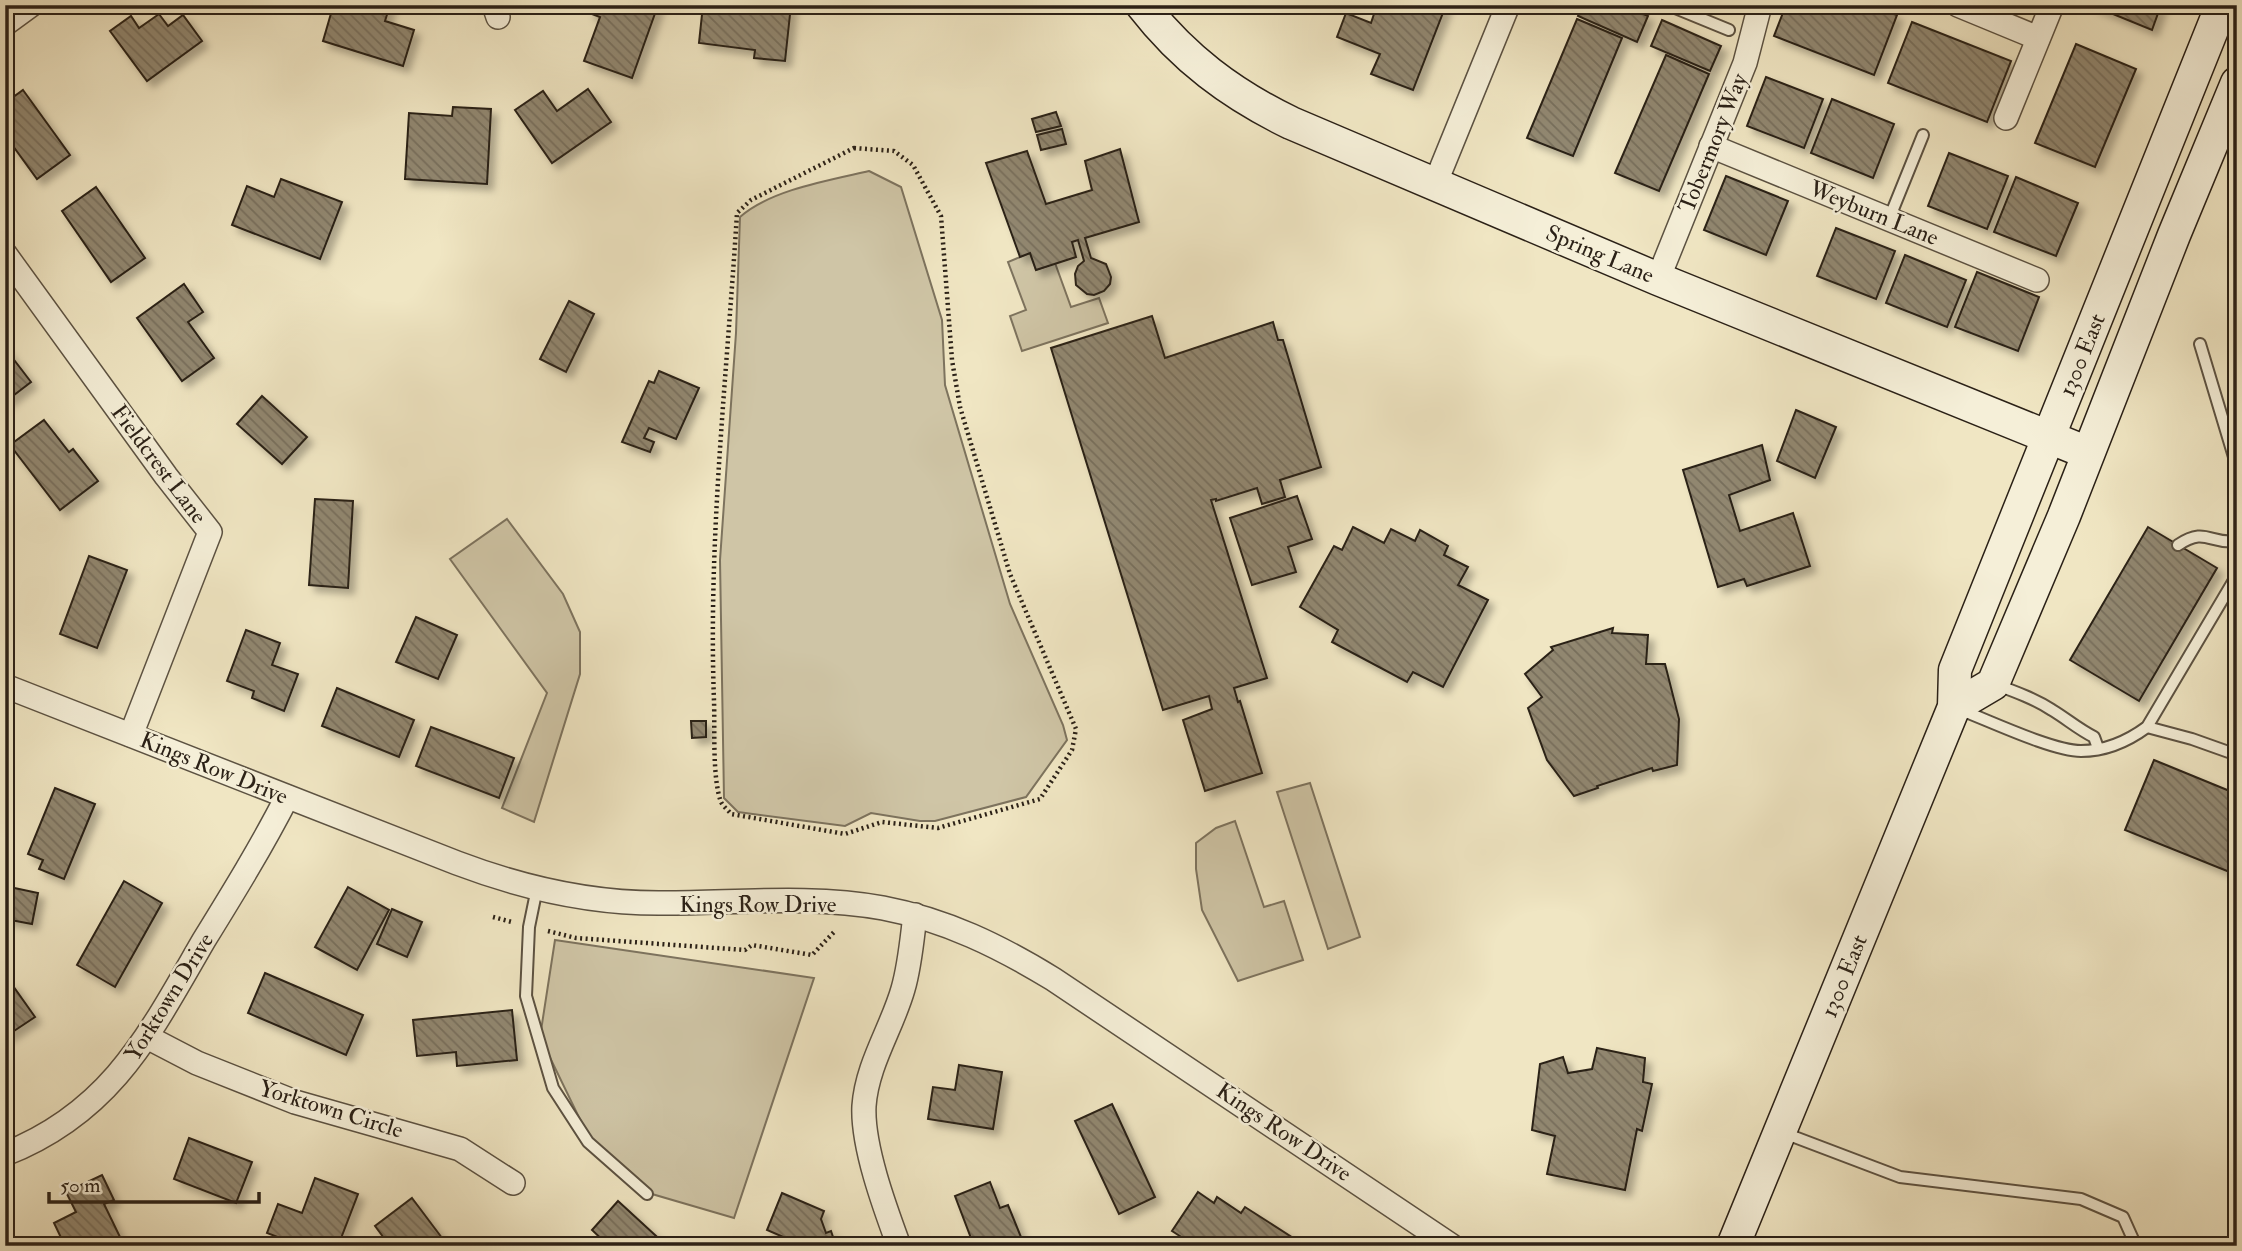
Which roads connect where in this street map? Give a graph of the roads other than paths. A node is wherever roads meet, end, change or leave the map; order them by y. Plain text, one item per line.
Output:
1 (31, 5) edge
2 (1142, 5) edge
3 (1508, 5) edge
4 (1668, 5) edge
5 (1760, 5) edge
6 (1958, 5) edge
7 (2052, 5) edge
8 (2222, 5) edge
9 (5, 24) edge
10 (1729, 30) dead end
11 (2038, 38) junction
12 (2237, 83) edge
13 (2006, 118) dead end
14 (2227, 122) edge
15 (1923, 135) dead end
16 (1712, 146) junction
17 (1435, 184) junction
18 (1889, 219) junction
19 (5, 254) edge
20 (1658, 279) junction
21 (2037, 280) dead end
22 (2200, 344) dead end
23 (2050, 438) junction
24 (2088, 453) junction
25 (2237, 467) edge
26 (2237, 541) edge
27 (2178, 545) dead end
28 (2237, 575) edge
29 (1993, 684) junction
30 (5, 685) edge
31 (1954, 707) junction
32 (2147, 727) junction
33 (131, 735) junction
34 (2098, 748) junction
35 (2237, 755) edge
36 (287, 797) junction
37 (537, 888) junction
38 (915, 915) junction
39 (147, 1037) junction
40 (1781, 1132) junction
41 (5, 1154) edge
42 (513, 1183) dead end
43 (646, 1194) dead end
44 (899, 1246) edge
45 (1452, 1246) edge
46 (1733, 1246) edge
47 (2136, 1246) edge

1 - 9 street
2 - 17 main road, Spring Lane
3 - 17 street
4 - 10 lane
5 - 16 street, Tobermory Way
6 - 11 street
7 - 11 street
8 - 23 main road, 1300 East
11 - 13 street
12 - 14 main road, 1300 East
14 - 24 main road, 1300 East
15 - 18 lane
16 - 18 street, Weyburn Lane
16 - 20 street, Tobermory Way
17 - 20 main road, Spring Lane
18 - 21 street, Weyburn Lane
19 - 33 street, Fieldcrest Lane
20 - 23 main road, Spring Lane
22 - 25 lane
23 - 24 main road, Spring Lane
23 - 31 main road, 1300 East
24 - 29 main road, 1300 East
26 - 27 lane
28 - 32 lane
29 - 31 main road
29 - 34 lane
30 - 33 street, Kings Row Drive
31 - 34 lane
31 - 40 main road, 1300 East
32 - 34 lane
32 - 35 lane
33 - 36 street, Kings Row Drive
36 - 37 street, Kings Row Drive
36 - 39 street, Yorktown Drive
37 - 38 street, Kings Row Drive
37 - 43 lane
38 - 44 street
38 - 45 street, Kings Row Drive
39 - 41 street, Yorktown Drive
39 - 42 street, Yorktown Circle
40 - 46 main road, 1300 East
40 - 47 lane

